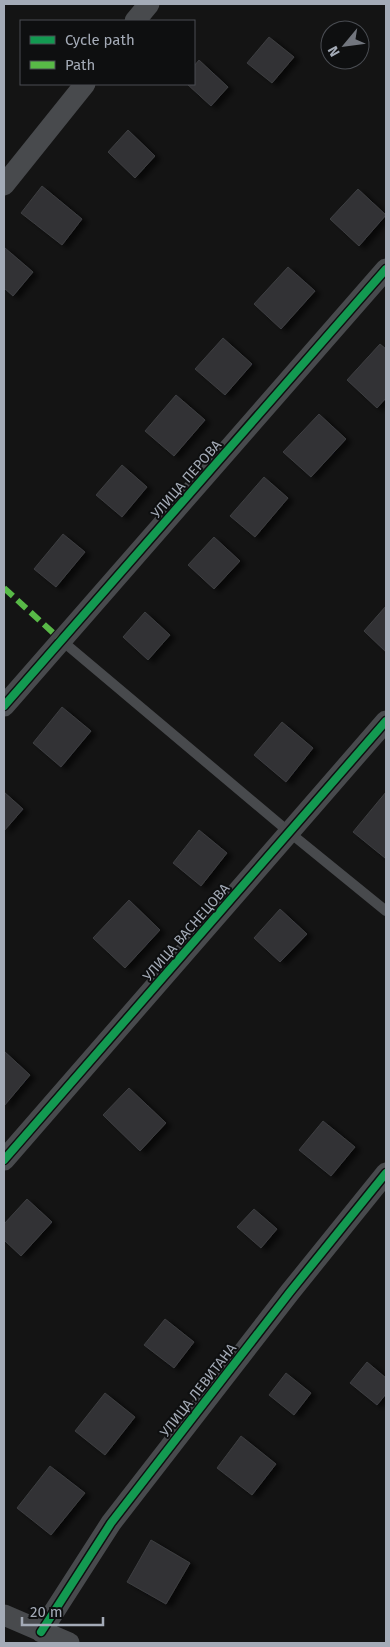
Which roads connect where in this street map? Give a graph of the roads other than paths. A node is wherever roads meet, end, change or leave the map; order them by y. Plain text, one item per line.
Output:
1 (149, 4) edge
2 (136, 20) edge
3 (84, 85) edge
4 (4, 185) edge
5 (386, 269) edge
6 (61, 640) junction
7 (4, 706) edge
8 (386, 721) edge
9 (289, 832) junction
10 (386, 911) edge
11 (4, 1160) edge
12 (386, 1173) edge
13 (4, 1615) edge
14 (41, 1632) junction
15 (69, 1643) edge

1 - 2 street
3 - 4 street
5 - 6 street, УЛИЦА ПЕРОВА
6 - 7 street, УЛИЦА ПЕРОВА
6 - 9 lane
8 - 9 street, УЛИЦА ВАСНЕЦОВА
9 - 10 lane
9 - 11 street, УЛИЦА ВАСНЕЦОВА
12 - 14 street, УЛИЦА ЛЕВИТАНА
13 - 14 street
14 - 15 street

